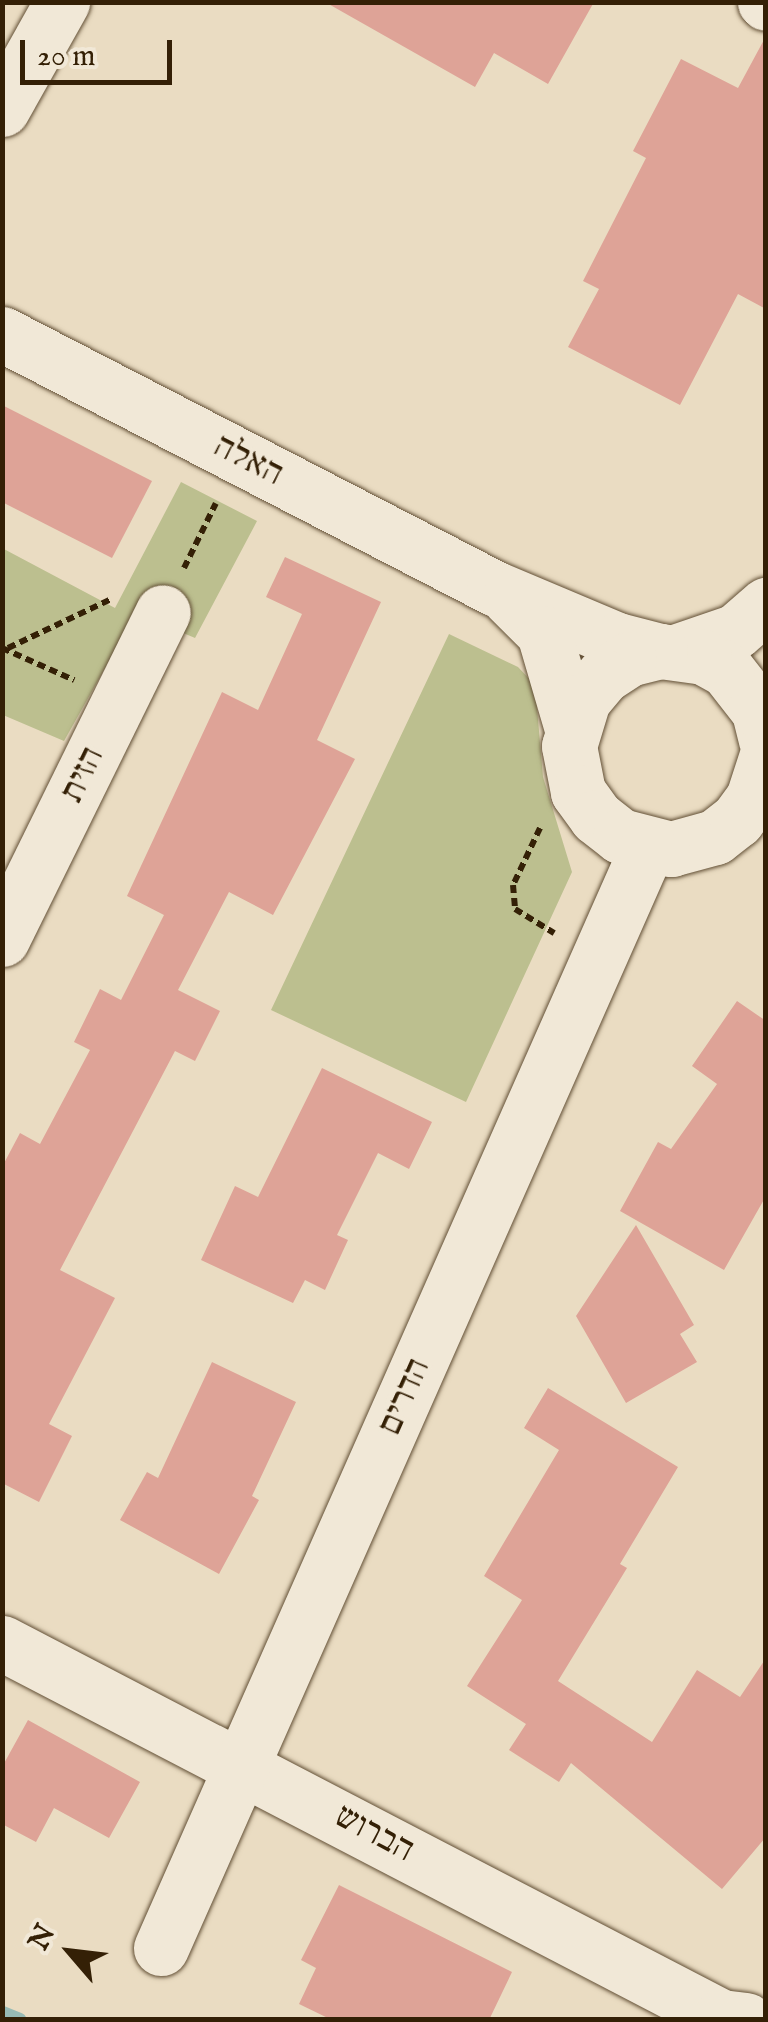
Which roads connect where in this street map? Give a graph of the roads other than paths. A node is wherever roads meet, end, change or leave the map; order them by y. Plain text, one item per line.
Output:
1 (62, 2) edge
2 (2, 109) edge
3 (2, 334) edge
4 (494, 588) junction
5 (766, 605) edge
6 (162, 612) dead end
7 (766, 644) edge
8 (669, 651) junction
9 (763, 736) edge
10 (571, 746) junction
11 (740, 838) edge
12 (648, 846) junction
13 (2, 939) edge
14 (2, 1643) edge
15 (242, 1765) junction
16 (161, 1948) dead end
17 (766, 2017) edge
18 (746, 2020) edge
19 (755, 2020) edge

1 - 2 street
3 - 4 street, האלה
4 - 8 street, האלה
4 - 10 street, האלה
5 - 8 street
6 - 13 street, הזית
7 - 9 street
8 - 9 street
8 - 10 street
9 - 11 street
10 - 12 street
11 - 12 street
12 - 15 street, הדרים
14 - 15 street, הברוש
15 - 16 street, הדרים
15 - 18 street, הברוש
17 - 19 street

